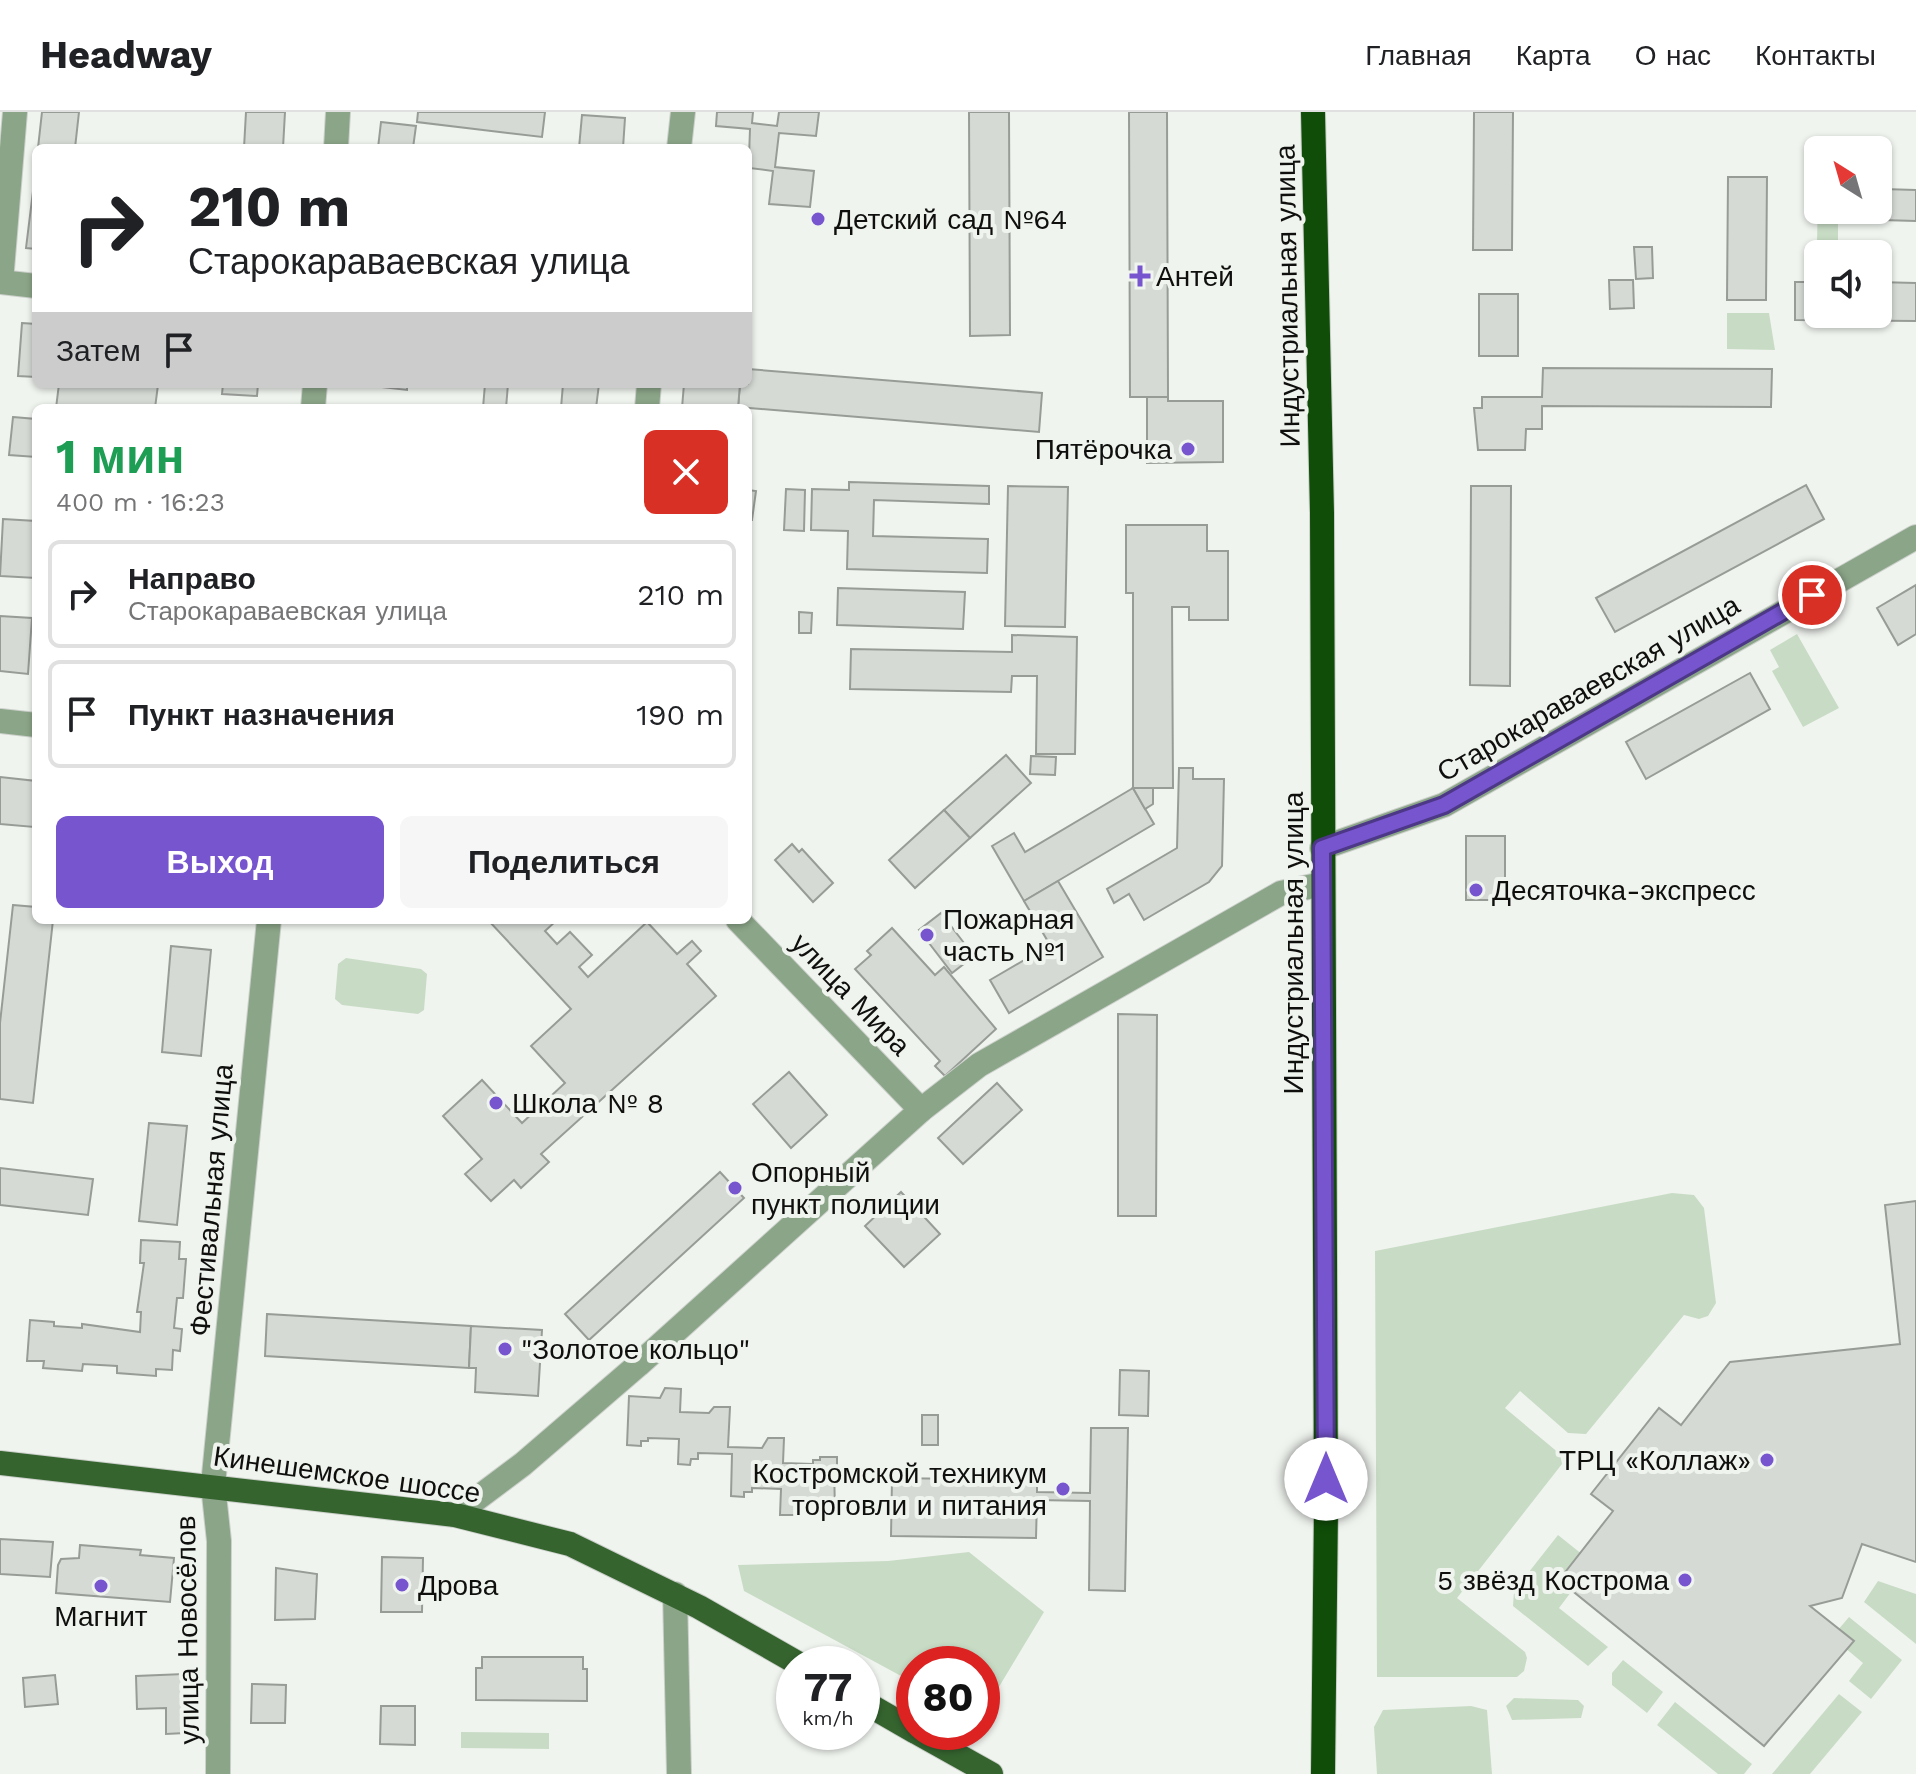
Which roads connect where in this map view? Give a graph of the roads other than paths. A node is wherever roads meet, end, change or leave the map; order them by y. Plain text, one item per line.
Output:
1 (15, 112) edge
2 (338, 112) edge
3 (683, 112) edge
4 (1313, 112) edge
5 (336, 144) edge
6 (679, 144) edge
7 (1, 282) edge
8 (32, 286) edge
9 (1916, 537) edge
10 (0, 721) edge
11 (32, 725) edge
12 (1322, 848) junction
13 (1322, 884) junction
14 (269, 924) edge
15 (742, 924) edge
16 (921, 1110) junction
17 (0, 1463) edge
18 (213, 1485) junction
19 (455, 1515) junction
20 (675, 1594) junction
21 (776, 1651) edge
22 (949, 1750) edge
23 (218, 1774) edge
24 (679, 1774) edge
25 (991, 1774) edge
26 (1323, 1774) edge

1 - 7 street
2 - 5 street
3 - 6 street
4 - 12 highway, Индустриальная улица
7 - 8 street
9 - 12 street, Старокараваевская улица
10 - 11 street
12 - 13 highway, Индустриальная улица
13 - 16 street
13 - 26 highway, Индустриальная улица
14 - 18 street, Фестивальная улица
15 - 16 street, улица Мира
16 - 19 street
17 - 18 main road, Кинешемское шоссе
18 - 19 main road, Кинешемское шоссе
18 - 23 street, улица Новосёлов
19 - 20 main road, Кинешемское шоссе
20 - 21 main road, Кинешемское шоссе
20 - 24 street
22 - 25 main road

